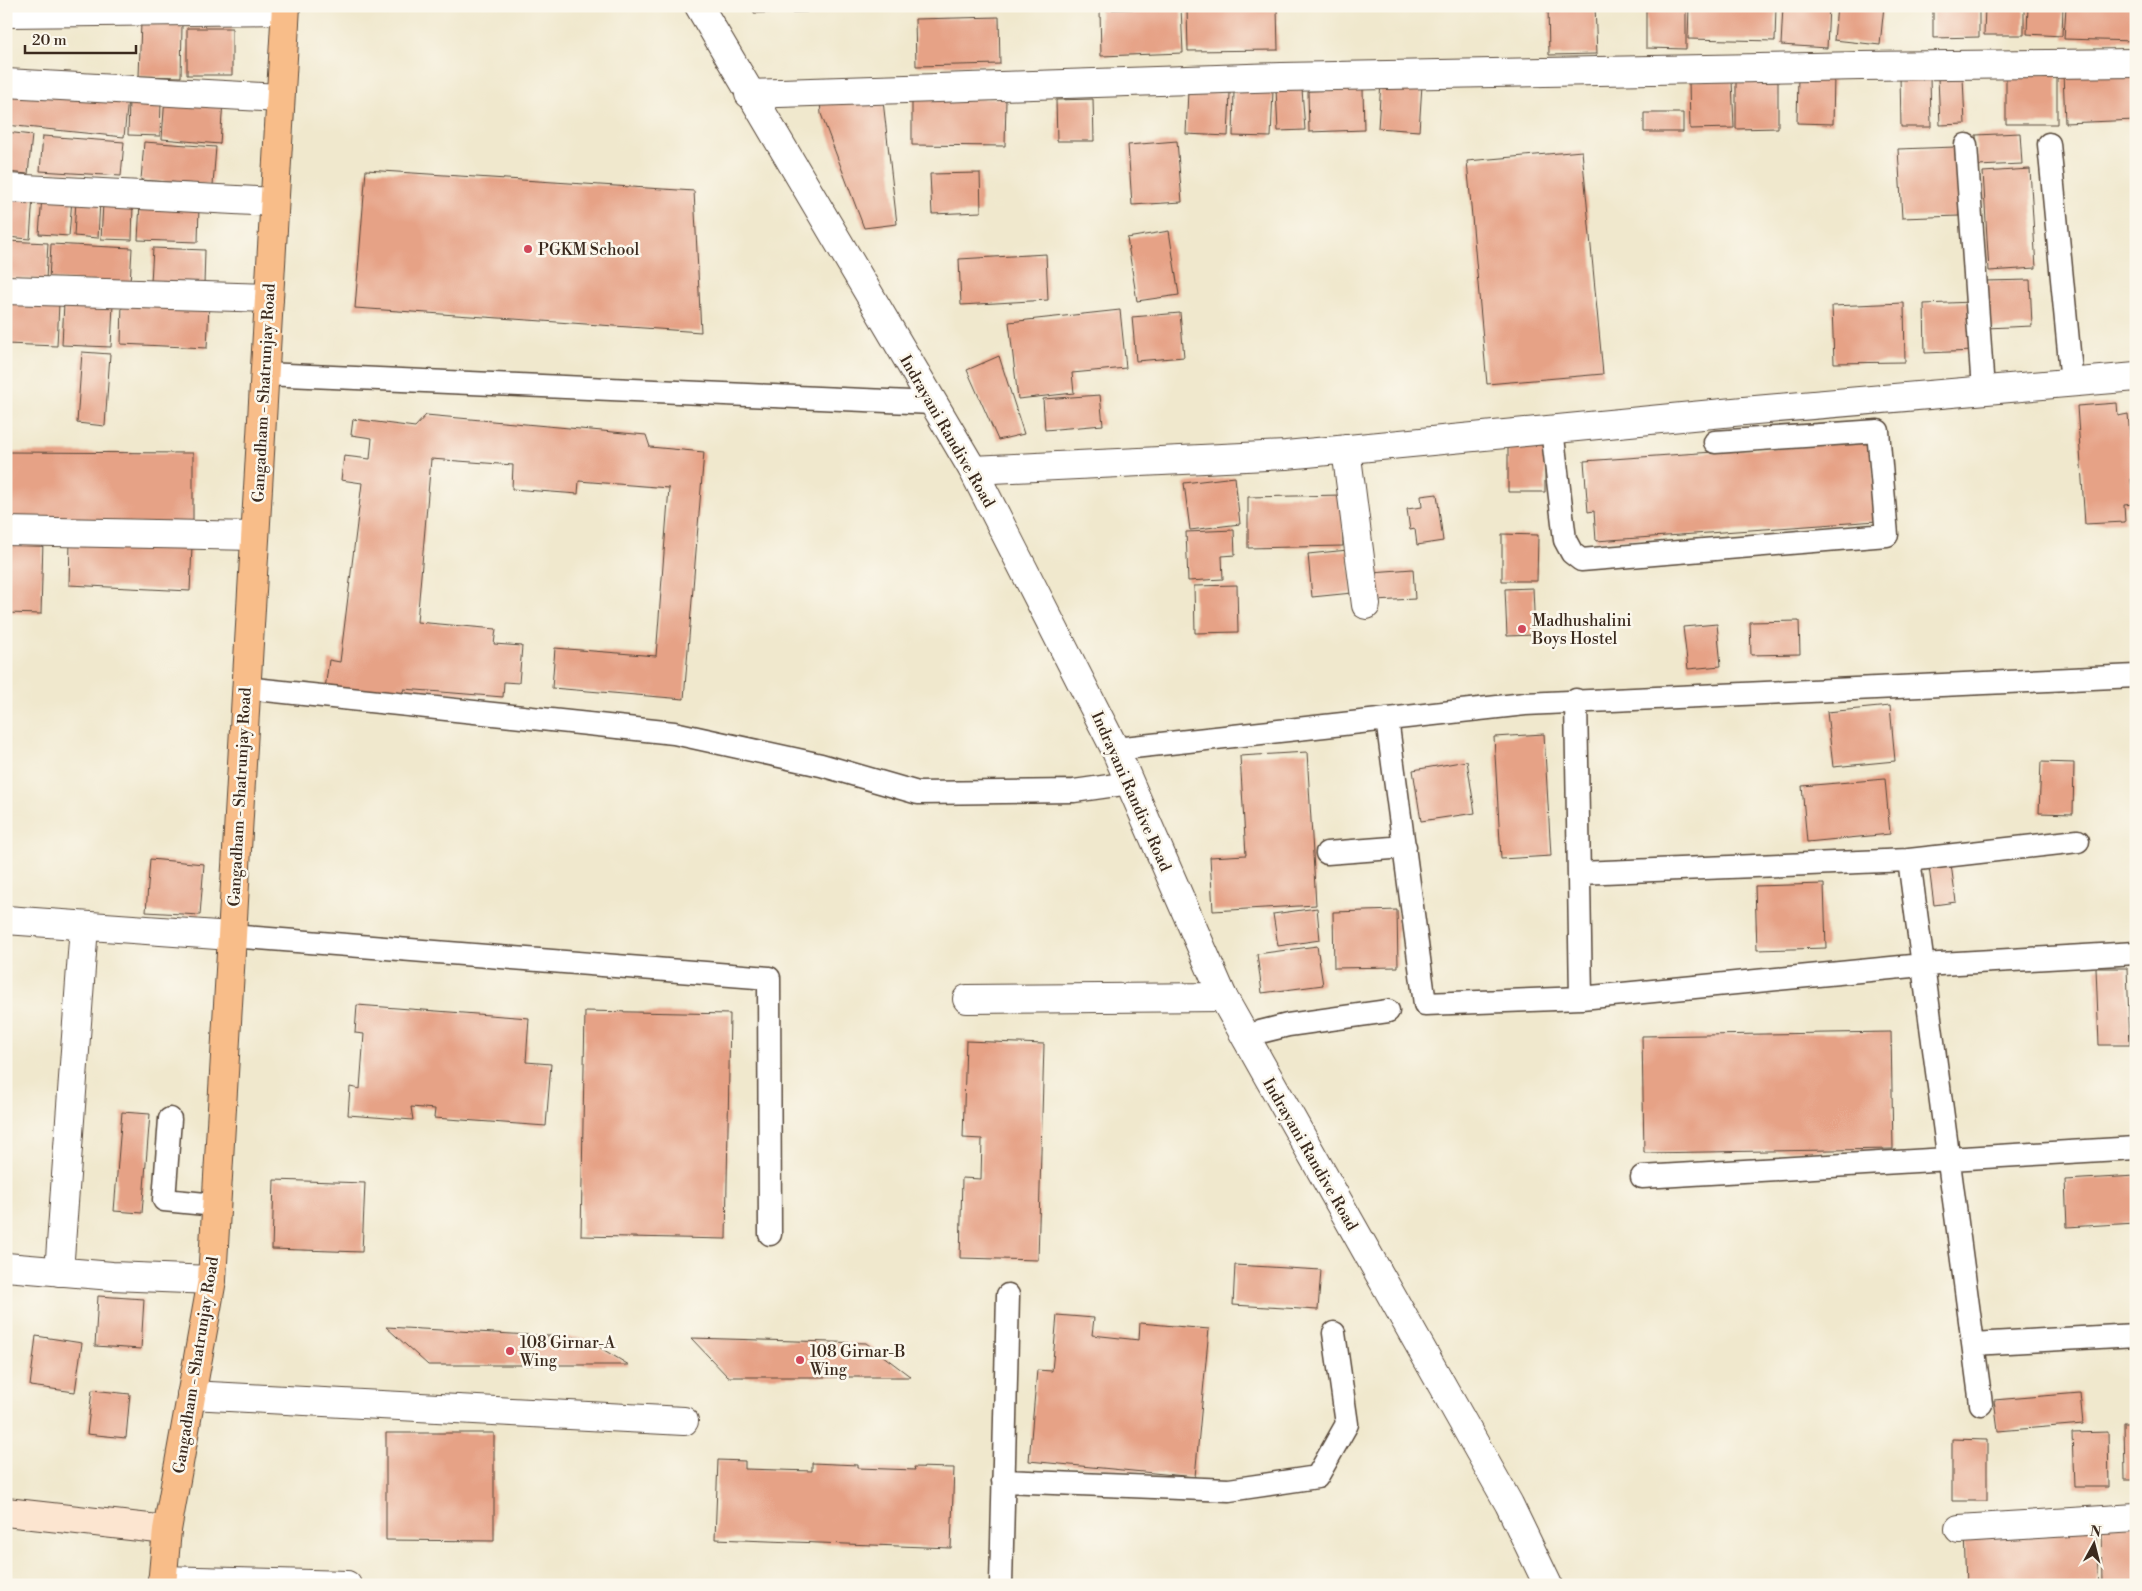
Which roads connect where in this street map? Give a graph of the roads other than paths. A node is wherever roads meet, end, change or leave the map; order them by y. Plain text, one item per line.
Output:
1 (699, 6) edge
2 (285, 8) edge
3 (6, 13) edge
4 (2136, 63) edge
5 (6, 83) edge
6 (749, 94) junction
7 (280, 98) junction
8 (2049, 144) dead end
9 (1966, 145) dead end
10 (6, 188) edge
11 (274, 202) junction
12 (6, 290) edge
13 (269, 298) junction
14 (264, 374) junction
15 (2136, 377) edge
16 (2072, 383) junction
17 (1984, 390) junction
18 (933, 403) junction
19 (1552, 429) junction
20 (1715, 442) dead end
21 (1346, 449) junction
22 (973, 470) junction
23 (6, 530) edge
24 (255, 536) junction
25 (1366, 605) dead end
26 (2136, 676) edge
27 (246, 688) junction
28 (1576, 700) junction
29 (1387, 719) junction
30 (1115, 749) junction
31 (1130, 783) junction
32 (2078, 841) dead end
33 (1405, 848) junction
34 (1327, 853) dead end
35 (1909, 860) junction
36 (1579, 873) junction
37 (6, 920) edge
38 (84, 926) junction
39 (231, 936) junction
40 (2136, 953) edge
41 (1922, 965) junction
42 (1223, 997) junction
43 (1581, 998) junction
44 (967, 999) dead end
45 (1388, 1011) dead end
46 (1244, 1036) junction
47 (170, 1119) dead end
48 (2136, 1148) edge
49 (1948, 1160) junction
50 (1642, 1177) dead end
51 (216, 1205) junction
52 (770, 1234) dead end
53 (6, 1267) edge
54 (59, 1272) junction
55 (212, 1280) junction
56 (1008, 1295) dead end
57 (1334, 1333) dead end
58 (2136, 1335) edge
59 (1973, 1344) junction
60 (191, 1395) junction
61 (1981, 1404) dead end
62 (684, 1422) dead end
63 (1003, 1481) junction
64 (6, 1512) edge
65 (2136, 1518) edge
66 (1959, 1529) dead end
67 (167, 1530) junction
68 (162, 1582) edge
69 (348, 1585) edge
70 (1001, 1585) edge
71 (1548, 1585) edge

1 - 6 street, Indrayani Randive Road
2 - 3 street
2 - 7 main road, Gangadham - Shatrunjay Road
4 - 6 street
5 - 7 street
6 - 18 street, Indrayani Randive Road
7 - 11 main road, Gangadham - Shatrunjay Road
8 - 16 lane
9 - 17 lane
10 - 11 street
11 - 13 main road, Gangadham - Shatrunjay Road
12 - 13 street
13 - 14 main road, Gangadham - Shatrunjay Road
14 - 18 lane
14 - 24 main road, Gangadham - Shatrunjay Road
15 - 16 street
16 - 17 street
17 - 19 street
18 - 22 street, Indrayani Randive Road
19 - 20 lane
19 - 21 street
21 - 22 street
21 - 25 street
22 - 30 street, Indrayani Randive Road
23 - 24 street
24 - 27 main road, Gangadham - Shatrunjay Road
26 - 28 lane
27 - 31 lane
27 - 39 main road, Gangadham - Shatrunjay Road
28 - 29 lane
28 - 36 lane
29 - 30 lane
29 - 33 lane
30 - 31 street, Indrayani Randive Road
31 - 42 street, Indrayani Randive Road
32 - 35 lane
33 - 34 lane
33 - 43 lane
35 - 36 lane
35 - 41 lane
36 - 43 lane
37 - 38 street
38 - 39 street
38 - 54 street
39 - 51 main road, Gangadham - Shatrunjay Road
39 - 52 lane
40 - 41 lane
41 - 43 lane
41 - 49 lane
42 - 44 street
42 - 46 street, Indrayani Randive Road
45 - 46 lane
46 - 71 street, Indrayani Randive Road
47 - 51 lane
48 - 49 lane
49 - 50 lane
49 - 59 lane
51 - 55 main road, Gangadham - Shatrunjay Road
53 - 54 street
54 - 55 street
55 - 60 main road, Gangadham - Shatrunjay Road
56 - 63 lane
57 - 63 lane
58 - 59 lane
59 - 61 lane
60 - 62 street
60 - 67 main road, Gangadham - Shatrunjay Road
63 - 70 lane
64 - 67 main road
65 - 66 street
67 - 68 main road, Gangadham - Shatrunjay Road
68 - 69 street

